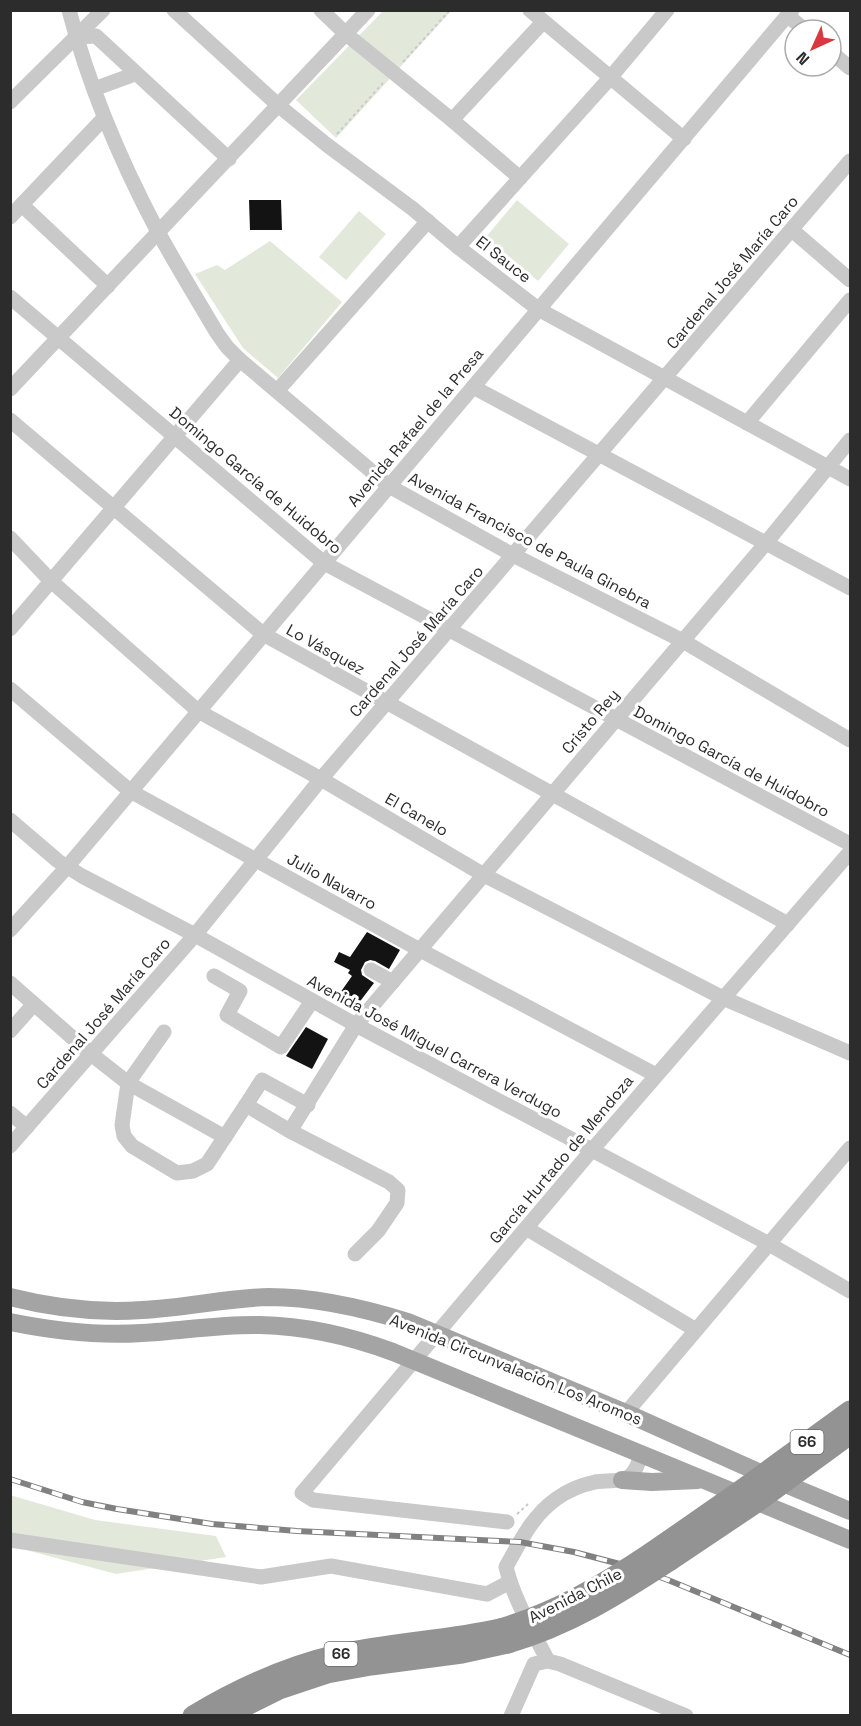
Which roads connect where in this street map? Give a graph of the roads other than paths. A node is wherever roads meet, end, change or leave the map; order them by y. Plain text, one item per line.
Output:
1 (69, 10) edge
2 (103, 10) edge
3 (174, 10) edge
4 (321, 10) edge
5 (368, 10) edge
6 (530, 10) edge
7 (667, 10) edge
8 (790, 13) edge
9 (543, 22) junction
10 (346, 34) junction
11 (76, 37) junction
12 (135, 74) junction
13 (610, 78) junction
14 (94, 89) junction
15 (10, 102) edge
16 (279, 106) junction
17 (104, 117) junction
18 (452, 120) junction
19 (684, 139) junction
20 (229, 159) junction
21 (850, 161) edge
22 (520, 178) junction
23 (22, 205) junction
24 (10, 217) edge
25 (428, 222) junction
26 (792, 230) junction
27 (159, 233) junction
28 (458, 247) junction
29 (850, 280) edge
30 (108, 286) junction
31 (10, 297) edge
32 (850, 300) edge
33 (538, 309) junction
34 (59, 338) junction
35 (240, 360) junction
36 (665, 378) junction
37 (473, 387) junction
38 (10, 389) edge
39 (277, 391) junction
40 (10, 420) edge
41 (747, 423) junction
42 (175, 436) junction
43 (850, 440) edge
44 (600, 454) junction
45 (828, 467) junction
46 (850, 479) edge
47 (389, 486) junction
48 (114, 508) junction
49 (10, 538) edge
50 (766, 543) junction
51 (513, 555) junction
52 (324, 563) junction
53 (51, 581) junction
54 (850, 588) edge
55 (10, 629) edge
56 (449, 629) junction
57 (263, 634) junction
58 (683, 641) junction
59 (10, 689) edge
60 (387, 703) junction
61 (198, 711) junction
62 (616, 719) junction
63 (850, 740) edge
64 (321, 779) junction
65 (130, 791) junction
66 (552, 794) junction
67 (10, 820) edge
68 (850, 844) edge
69 (850, 852) edge
70 (256, 860) junction
71 (67, 867) junction
72 (484, 875) junction
73 (788, 924) junction
74 (10, 930) edge
75 (195, 935) junction
76 (420, 950) junction
77 (371, 970) dead end
78 (214, 976) dead end
79 (393, 982) junction
80 (10, 983) edge
81 (723, 998) junction
82 (312, 1001) junction
83 (34, 1004) junction
84 (356, 1025) junction
85 (10, 1031) edge
86 (164, 1032) dead end
87 (850, 1053) edge
88 (91, 1054) junction
89 (656, 1075) junction
90 (128, 1083) junction
91 (246, 1105) junction
92 (308, 1105) junction
93 (10, 1113) edge
94 (27, 1127) junction
95 (290, 1131) junction
96 (225, 1137) junction
97 (10, 1146) edge
98 (850, 1148) edge
99 (592, 1150) junction
100 (526, 1228) junction
101 (769, 1244) junction
102 (355, 1254) dead end
103 (850, 1291) edge
104 (10, 1297) edge
105 (10, 1322) edge
106 (696, 1330) junction
107 (436, 1334) junction
108 (413, 1361) junction
109 (850, 1411) edge
110 (626, 1413) junction
111 (850, 1434) edge
112 (641, 1455) junction
113 (763, 1474) junction
114 (701, 1479) junction
115 (622, 1480) junction
116 (783, 1483) junction
117 (736, 1494) junction
118 (757, 1502) junction
119 (850, 1511) edge
120 (507, 1522) dead end
121 (10, 1540) edge
122 (850, 1540) edge
123 (660, 1557) junction
124 (510, 1582) junction
125 (504, 1636) junction
126 (541, 1663) junction
127 (193, 1716) edge
128 (225, 1716) edge
129 (512, 1716) edge
130 (686, 1716) edge

1 - 11 street, Avenida Francisco de Paula Ginebra
2 - 11 street
3 - 16 street, El Sauce
4 - 10 street
5 - 10 street
6 - 9 street
7 - 13 street
8 - 19 street, Avenida Rafael de la Presa
9 - 13 street
9 - 18 street
10 - 16 street
10 - 18 street
11 - 12 street
11 - 14 street, Avenida Francisco de Paula Ginebra
11 - 15 street
12 - 14 street
12 - 20 street
13 - 19 street
13 - 22 street
14 - 17 street, Avenida Francisco de Paula Ginebra
16 - 20 street
16 - 25 street, El Sauce
17 - 23 street
17 - 27 street, Avenida Francisco de Paula Ginebra
18 - 22 street
19 - 33 street, Avenida Rafael de la Presa
20 - 27 street
21 - 26 street, Cardenal José María Caro
22 - 28 street
23 - 24 street
23 - 30 street
25 - 28 street, El Sauce
25 - 39 street
26 - 29 street
26 - 36 street, Cardenal José María Caro
27 - 30 street
27 - 35 street, Avenida Francisco de Paula Ginebra
28 - 33 street, El Sauce
30 - 34 street
31 - 34 street, Domingo García de Huidobro
32 - 41 street
33 - 36 street, El Sauce
33 - 37 street, Avenida Rafael de la Presa
34 - 38 street
34 - 42 street, Domingo García de Huidobro
35 - 39 street, Avenida Francisco de Paula Ginebra
35 - 42 street
36 - 41 street, El Sauce
36 - 44 street, Cardenal José María Caro
37 - 44 street
37 - 47 street, Avenida Rafael de la Presa
39 - 47 street, Avenida Francisco de Paula Ginebra
40 - 48 street, Lo Vásquez
41 - 45 street, El Sauce
42 - 48 street
42 - 52 street, Domingo García de Huidobro
43 - 45 street, Cristo Rey
44 - 50 street
44 - 51 street, Cardenal José María Caro
45 - 46 street, El Sauce
45 - 50 street, Cristo Rey
47 - 51 street, Avenida Francisco de Paula Ginebra
47 - 52 street, Avenida Rafael de la Presa
48 - 53 street
48 - 57 street, Lo Vásquez
49 - 53 street, El Canelo
50 - 54 street
50 - 58 street, Cristo Rey
51 - 56 street, Cardenal José María Caro
51 - 58 street, Avenida Francisco de Paula Ginebra
52 - 56 street, Domingo García de Huidobro
52 - 57 street, Avenida Rafael de la Presa
53 - 55 street
53 - 61 street, El Canelo
56 - 60 street, Cardenal José María Caro
56 - 62 street, Domingo García de Huidobro
57 - 60 street, Lo Vásquez
57 - 61 street, Avenida Rafael de la Presa
58 - 62 street, Cristo Rey
58 - 63 street, Avenida Francisco de Paula Ginebra
59 - 65 street, Julio Navarro
60 - 64 street, Cardenal José María Caro
60 - 66 street, Lo Vásquez
61 - 64 street, El Canelo
61 - 65 street, Avenida Rafael de la Presa
62 - 66 street, Cristo Rey
62 - 68 street, Domingo García de Huidobro
64 - 70 street, Cardenal José María Caro
64 - 72 street, El Canelo
65 - 70 street, Julio Navarro
65 - 71 street, Avenida Rafael de la Presa
66 - 72 street, Cristo Rey
66 - 73 street, Lo Vásquez
67 - 71 street, Avenida José Miguel Carrera Verdugo
69 - 73 street, García Hurtado de Mendoza
70 - 75 street, Cardenal José María Caro
70 - 76 street, Julio Navarro
71 - 74 street, Avenida Rafael de la Presa
71 - 75 street, Avenida José Miguel Carrera Verdugo
72 - 76 street, Cristo Rey
72 - 81 street, El Canelo
73 - 81 street, García Hurtado de Mendoza
75 - 82 street, Avenida José Miguel Carrera Verdugo
75 - 88 street, Cardenal José María Caro
76 - 79 street, Cristo Rey
76 - 89 street, Julio Navarro
77 - 79 street
78 - 82 street
79 - 84 street, Cristo Rey
80 - 83 street
81 - 87 street, El Canelo
81 - 89 street, García Hurtado de Mendoza
82 - 84 street, Avenida José Miguel Carrera Verdugo
83 - 85 street
83 - 88 street
84 - 92 street, Cristo Rey
84 - 99 street, Avenida José Miguel Carrera Verdugo
86 - 90 street
88 - 90 street
88 - 94 street, Cardenal José María Caro
89 - 99 street, García Hurtado de Mendoza
90 - 96 street
90 - 96 street
91 - 92 street
91 - 95 street
91 - 96 street
92 - 95 street, Cristo Rey
93 - 94 street
94 - 97 street, Cardenal José María Caro
95 - 102 street
98 - 101 street
99 - 100 street, García Hurtado de Mendoza
99 - 101 street, Avenida José Miguel Carrera Verdugo
100 - 106 street
100 - 107 street, García Hurtado de Mendoza
101 - 103 street, Avenida José Miguel Carrera Verdugo
101 - 106 street
104 - 107 main road, Avenida Circunvalación Los Aromos
105 - 108 main road, Avenida Circunvalación Los Aromos
106 - 110 street
107 - 108 street, García Hurtado de Mendoza
107 - 110 main road, Avenida Circunvalación Los Aromos
108 - 112 main road, Avenida Circunvalación Los Aromos
108 - 120 street, García Hurtado de Mendoza
109 - 113 highway, Avenida Chile / 66
110 - 113 main road, Avenida Circunvalación Los Aromos
111 - 116 highway, Avenida Chile / 66
112 - 114 main road, Avenida Circunvalación Los Aromos
112 - 115 street
113 - 116 main road, Avenida Circunvalación Los Aromos
113 - 117 highway, Avenida Chile / 66
114 - 115 main road
114 - 117 main road, Avenida Circunvalación Los Aromos
115 - 124 street
116 - 118 highway, Avenida Chile / 66
116 - 119 main road, Avenida Circunvalación Los Aromos
117 - 118 main road, Avenida Circunvalación Los Aromos
117 - 123 highway, Avenida Chile / 66
118 - 122 main road, Avenida Circunvalación Los Aromos
118 - 123 highway, Avenida Chile / 66
121 - 124 street
123 - 125 highway, Avenida Chile / 66, bridge
124 - 126 street
125 - 127 highway, Avenida Chile / 66
125 - 128 highway, Avenida Chile / 66
126 - 129 street
126 - 130 street

